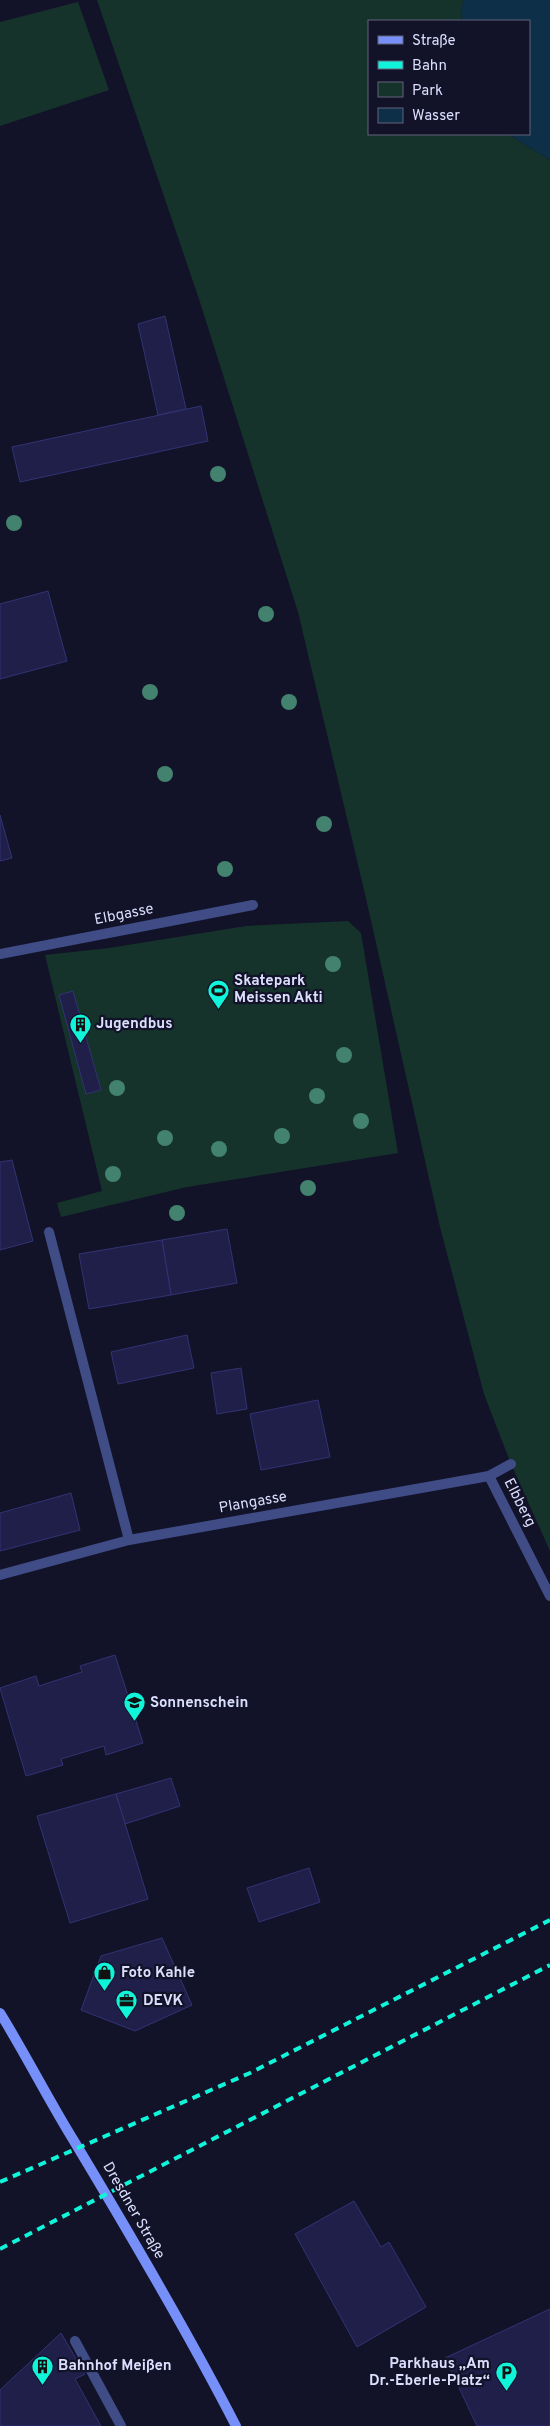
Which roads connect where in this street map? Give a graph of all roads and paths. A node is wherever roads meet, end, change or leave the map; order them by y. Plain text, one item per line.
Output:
1 (253, 905) dead end
2 (0, 954) edge
3 (49, 1232) dead end
4 (511, 1464) dead end
5 (488, 1476) junction
6 (128, 1540) junction
7 (0, 1575) edge
8 (550, 1596) edge
9 (0, 2013) edge
10 (75, 2341) dead end
11 (121, 2426) edge
12 (236, 2426) edge

1 - 2 street, Elbgasse
3 - 6 street
4 - 5 street, Plangasse
5 - 6 street, Plangasse
5 - 8 street, Elbberg
6 - 7 street, Plangasse
9 - 12 main road, Dresdner Straße
10 - 11 street

